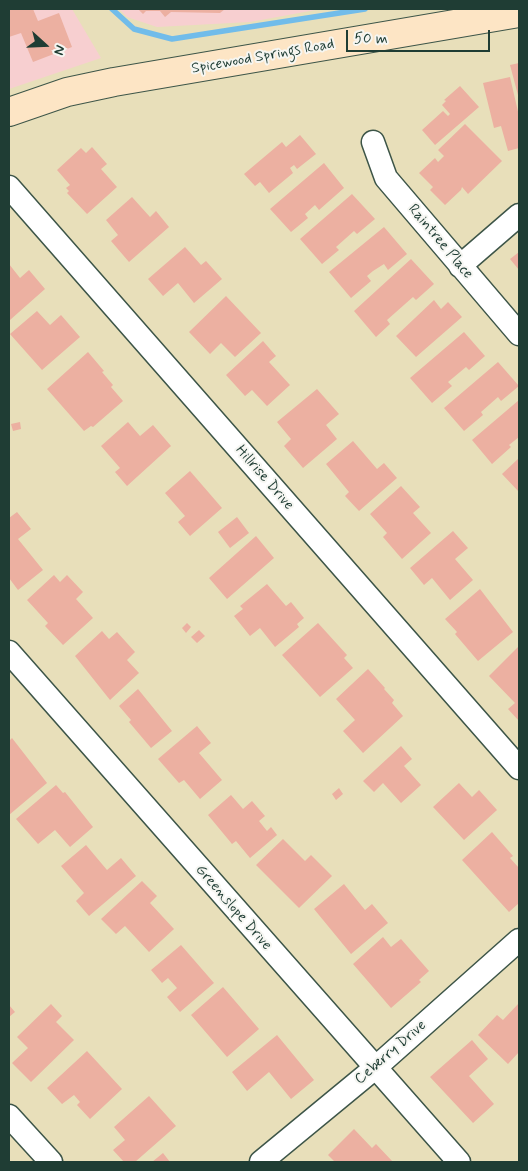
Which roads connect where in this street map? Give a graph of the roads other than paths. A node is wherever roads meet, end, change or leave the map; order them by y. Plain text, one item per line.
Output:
1 (519, 13) edge
2 (482, 15) edge
3 (9, 112) edge
4 (373, 142) dead end
5 (9, 187) edge
6 (519, 215) edge
7 (460, 266) junction
8 (519, 334) edge
9 (9, 652) edge
10 (519, 768) edge
11 (519, 940) edge
12 (375, 1068) junction
13 (9, 1116) edge
14 (51, 1162) edge
15 (261, 1162) edge
16 (459, 1162) edge

1 - 2 main road, Spicewood Springs Road
2 - 3 main road, Spicewood Springs Road
4 - 7 street, Raintree Place
5 - 10 street, Hillrise Drive
6 - 7 street
7 - 8 street, Raintree Place
9 - 12 street, Greenslope Drive
11 - 12 street, Ceberry Drive
12 - 15 street, Ceberry Drive
12 - 16 street, Greenslope Drive
13 - 14 street

